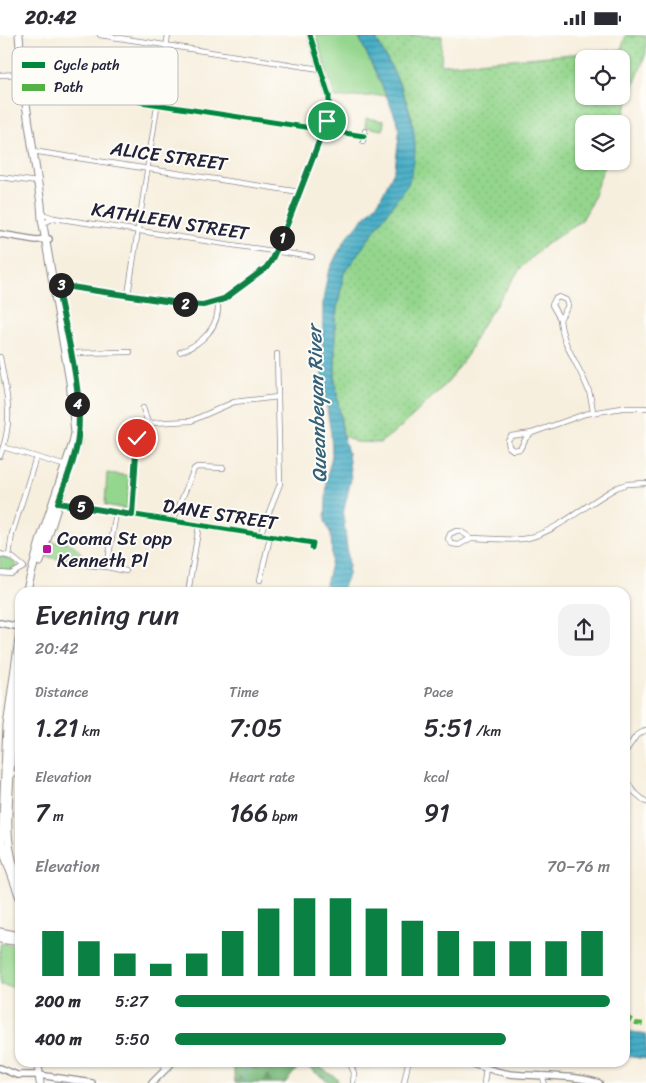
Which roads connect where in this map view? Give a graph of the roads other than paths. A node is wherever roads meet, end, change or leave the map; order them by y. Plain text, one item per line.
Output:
1 (100, 35) edge
2 (168, 35) edge
3 (310, 35) edge
4 (167, 45) junction
5 (320, 69) junction
6 (26, 105) edge
7 (158, 105) edge
8 (165, 105) edge
9 (324, 129) junction
10 (364, 136) dead end
11 (32, 151) junction
12 (147, 168) junction
13 (0, 177) edge
14 (37, 182) junction
15 (300, 192) junction
16 (41, 204) junction
17 (46, 218) junction
18 (137, 231) junction
19 (0, 234) edge
20 (47, 239) junction
21 (276, 252) junction
22 (312, 257) dead end
23 (55, 284) junction
24 (128, 295) junction
25 (218, 302) junction
26 (560, 319) junction
27 (130, 351) dead end
28 (180, 352) dead end
29 (68, 353) junction
30 (277, 354) dead end
31 (0, 357) edge
32 (278, 397) junction
33 (646, 407) edge
34 (143, 408) dead end
35 (593, 412) junction
36 (148, 423) junction
37 (532, 433) junction
38 (518, 435) junction
39 (523, 445) junction
40 (2, 448) edge
41 (0, 456) edge
42 (36, 457) junction
43 (67, 467) junction
44 (223, 468) dead end
45 (61, 478) junction
46 (646, 483) edge
47 (58, 503) junction
48 (116, 513) junction
49 (132, 515) junction
50 (173, 521) junction
51 (46, 524) junction
52 (199, 525) junction
53 (260, 535) junction
54 (270, 537) junction
55 (471, 538) junction
56 (312, 549) dead end
57 (0, 554) edge
58 (9, 556) junction
59 (88, 565) dead end
60 (24, 567) junction
61 (106, 567) junction
62 (34, 571) junction
63 (126, 571) dead end
64 (0, 573) edge
65 (260, 580) dead end
66 (28, 587) edge
67 (32, 587) edge
68 (189, 587) edge
69 (0, 623) edge
70 (15, 626) edge
71 (15, 668) edge
72 (15, 706) edge
73 (646, 730) edge
74 (630, 745) edge
75 (7, 773) junction
76 (15, 774) edge
77 (630, 786) edge
78 (646, 802) edge
79 (4, 858) edge
80 (15, 876) edge
81 (15, 886) edge
82 (0, 932) edge
83 (15, 934) edge
84 (0, 939) edge
85 (15, 941) edge
86 (38, 1067) edge
87 (163, 1067) edge
88 (352, 1067) edge
89 (407, 1067) edge
90 (480, 1067) edge
91 (0, 1068) edge
92 (486, 1069) junction
93 (39, 1075) junction
94 (543, 1075) junction
95 (595, 1082) edge
96 (40, 1083) edge
97 (92, 1083) edge
98 (152, 1083) edge
99 (353, 1083) edge
100 (404, 1083) edge
101 (484, 1083) edge
102 (544, 1083) edge

1 - 4 street
2 - 4 street
3 - 5 street
4 - 5 street
5 - 9 street
6 - 11 main road
7 - 12 street
8 - 9 street
9 - 10 street
9 - 15 street
11 - 12 street, ALICE STREET
11 - 14 main road
12 - 15 street, ALICE STREET
12 - 18 street
13 - 14 street
14 - 16 main road
15 - 21 street
16 - 17 main road
16 - 20 main road
17 - 18 street, KATHLEEN STREET
17 - 20 main road
18 - 21 street, KATHLEEN STREET
18 - 24 street
19 - 20 street
20 - 23 main road
21 - 22 street, KATHLEEN STREET
21 - 25 street
23 - 24 street
23 - 29 main road
24 - 25 street
25 - 28 street
26 - 26 street
26 - 35 street
27 - 29 street
29 - 43 main road
30 - 32 street
31 - 40 street
32 - 36 street
32 - 53 street
33 - 35 street
34 - 36 street
35 - 37 street
36 - 49 street
37 - 38 street
37 - 39 street
38 - 39 street
38 - 39 street
40 - 41 street
40 - 42 street
42 - 43 street
42 - 58 street
43 - 45 main road
43 - 47 main road
44 - 50 street
45 - 47 main road
45 - 51 main road
46 - 55 street
47 - 48 street, DANE STREET
47 - 51 main road
47 - 62 main road
48 - 49 street, DANE STREET
48 - 61 street
49 - 50 street, DANE STREET
50 - 52 street, DANE STREET
51 - 62 main road
52 - 53 street, DANE STREET
52 - 68 street
53 - 54 street, DANE STREET
54 - 56 street, DANE STREET
54 - 65 street
55 - 55 street
57 - 58 street
58 - 60 street
59 - 61 street
60 - 62 street
60 - 64 street
61 - 63 street
62 - 66 main road
62 - 67 main road
69 - 70 street
71 - 75 main road
72 - 75 main road
73 - 74 street
75 - 76 street
75 - 79 main road
77 - 78 street
79 - 80 main road
79 - 81 main road
82 - 83 main road
84 - 85 main road
86 - 93 main road
87 - 98 street
88 - 99 street
89 - 100 street
90 - 92 street
91 - 93 street
92 - 94 street
92 - 101 street
93 - 96 main road
93 - 97 street
94 - 95 street
94 - 102 street

